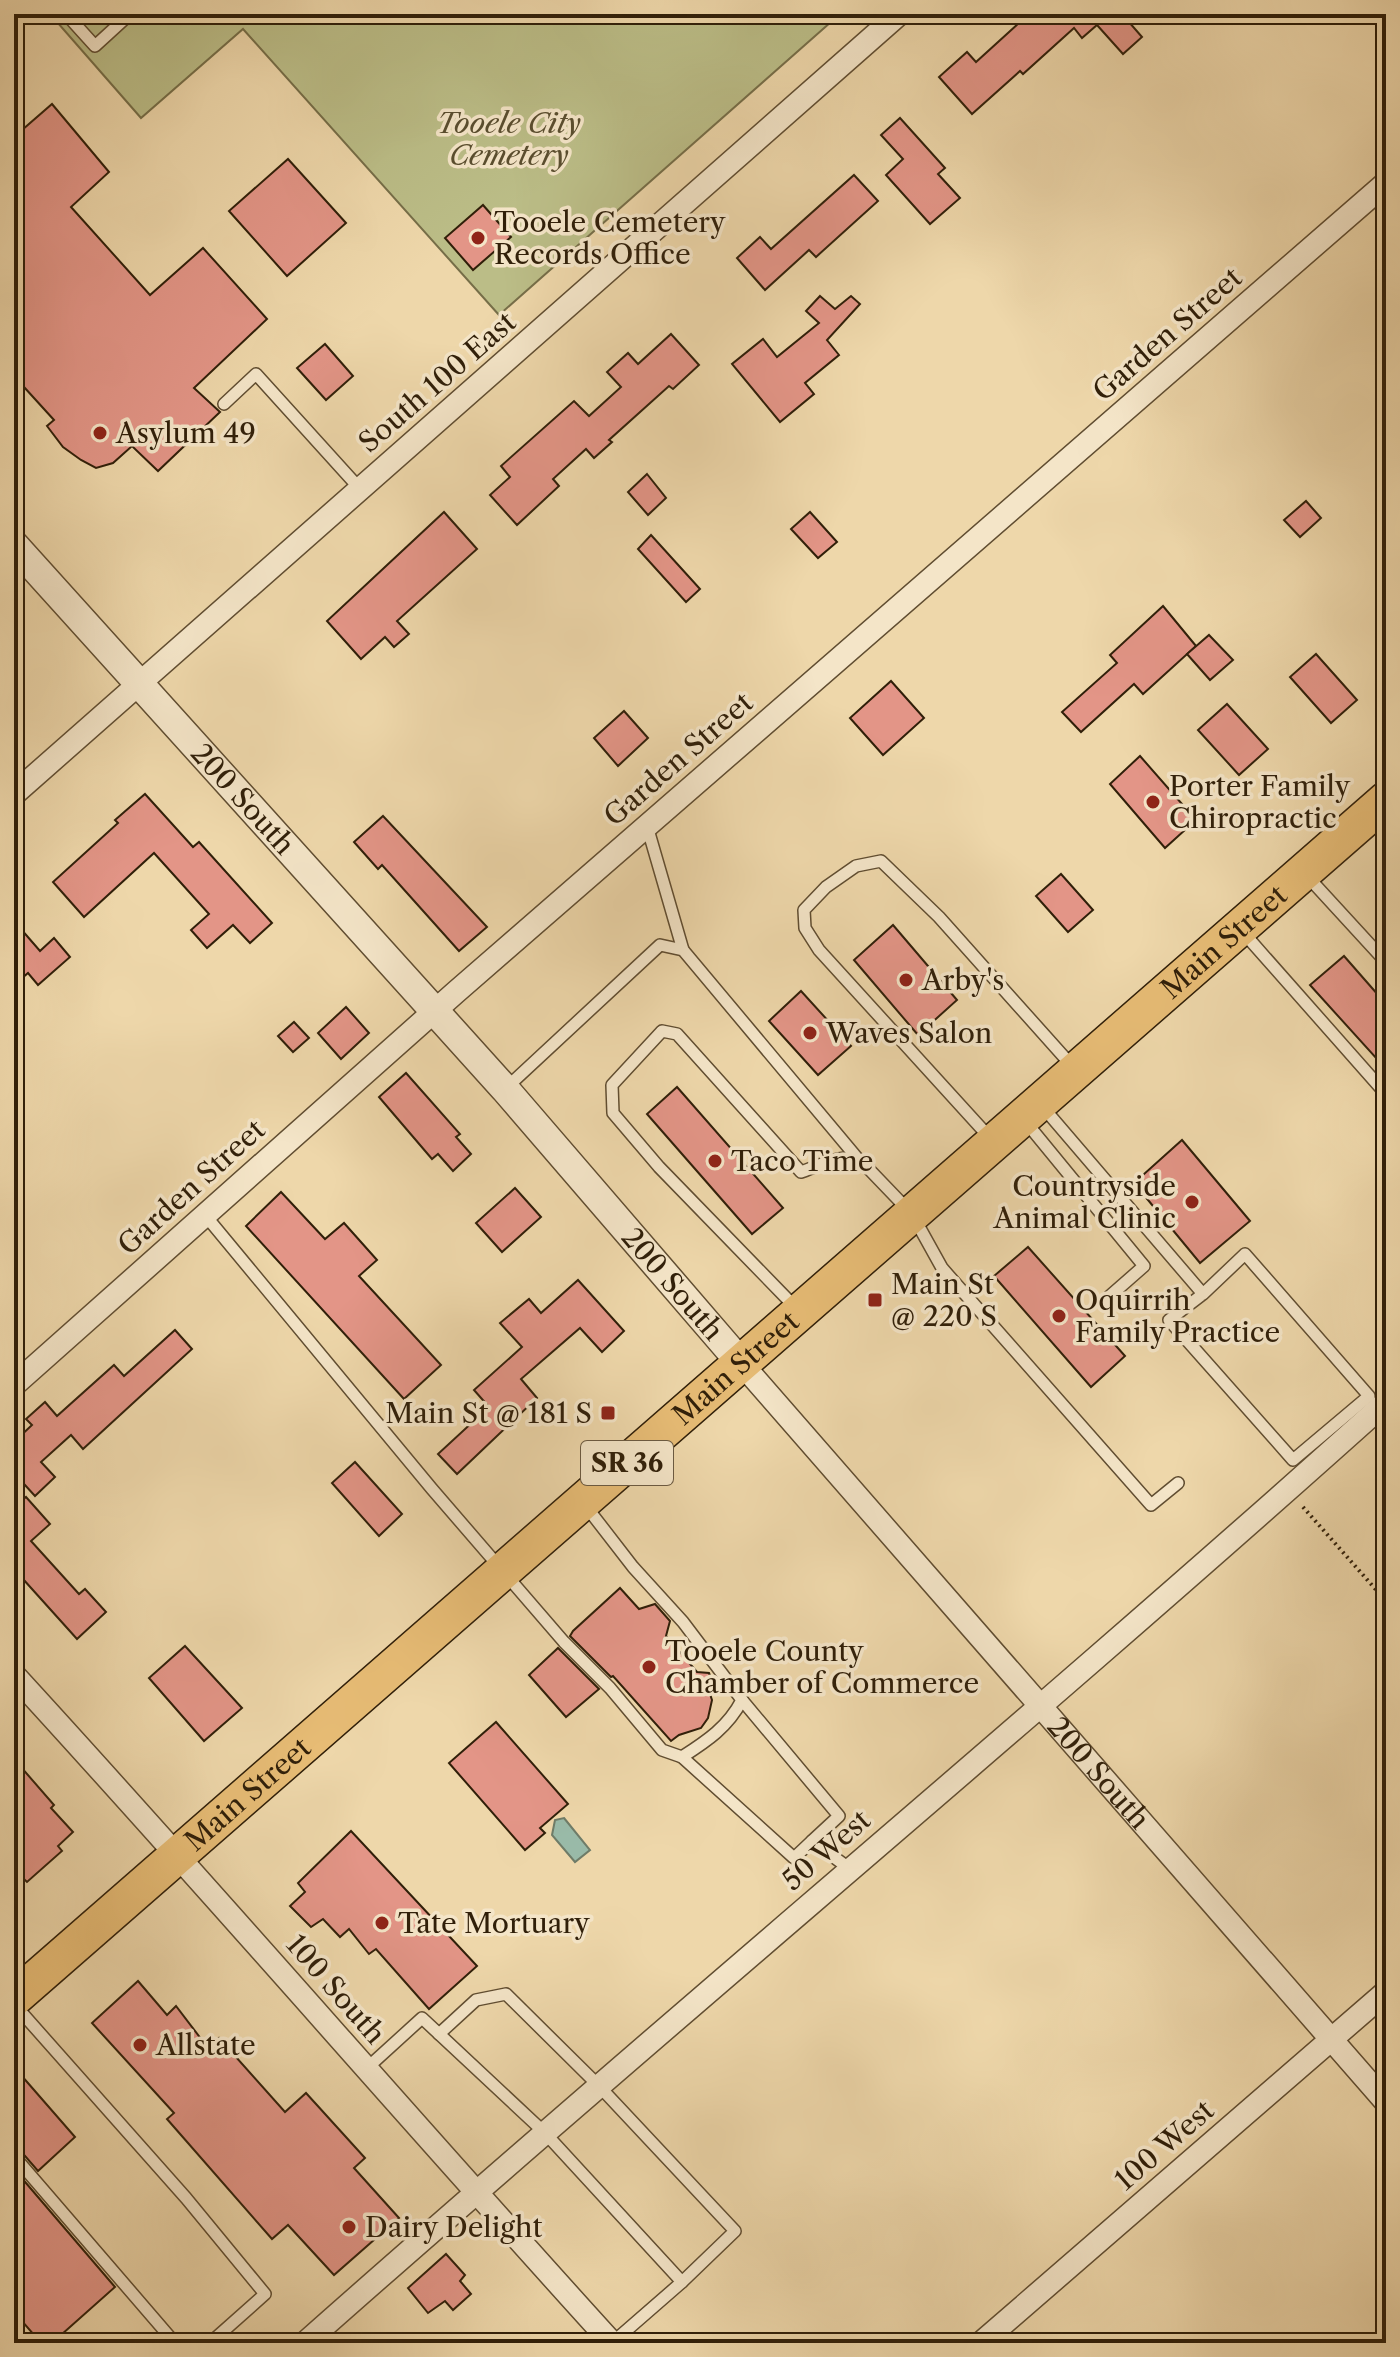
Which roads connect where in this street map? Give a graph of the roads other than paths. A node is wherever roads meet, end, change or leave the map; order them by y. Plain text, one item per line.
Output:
1 (66, 14) edge
2 (130, 14) edge
3 (899, 14) edge
4 (1386, 183) edge
5 (224, 404) dead end
6 (361, 490) junction
7 (14, 545) edge
8 (139, 686) junction
9 (14, 794) edge
10 (1386, 800) edge
11 (647, 826) junction
12 (1303, 872) junction
13 (1239, 928) junction
14 (683, 950) junction
15 (1386, 962) edge
16 (434, 1011) junction
17 (1076, 1070) junction
18 (505, 1089) junction
19 (1386, 1094) edge
20 (1030, 1110) junction
21 (994, 1142) junction
22 (858, 1159) junction
23 (912, 1214) junction
24 (205, 1215) junction
25 (1203, 1294) junction
26 (1103, 1302) dead end
27 (799, 1312) junction
28 (741, 1363) junction
29 (14, 1385) edge
30 (1386, 1402) edge
31 (1178, 1483) dead end
32 (582, 1502) junction
33 (504, 1570) junction
34 (14, 1675) edge
35 (742, 1700) junction
36 (1041, 1705) junction
37 (682, 1757) junction
38 (812, 1841) junction
39 (178, 1854) junction
40 (850, 1869) junction
41 (16, 1992) edge
42 (1386, 1992) edge
43 (439, 2034) junction
44 (1330, 2041) junction
45 (366, 2069) junction
46 (599, 2086) junction
47 (1386, 2102) edge
48 (545, 2133) junction
49 (14, 2156) edge
50 (475, 2193) junction
51 (682, 2282) junction
52 (175, 2343) edge
53 (210, 2343) edge
54 (305, 2343) edge
55 (612, 2343) edge
56 (981, 2343) edge

1 - 2 lane
3 - 6 street, South 100 East
4 - 11 street, Garden Street
5 - 6 lane
6 - 8 street, South 100 East
7 - 8 street, 200 South
8 - 9 street, South 100 East
8 - 16 street, 200 South
10 - 12 highway, Main Street / SR 36
11 - 14 lane
11 - 16 street, Garden Street
12 - 13 highway, Main Street / SR 36
12 - 15 lane
13 - 17 highway, Main Street / SR 36
13 - 19 lane
14 - 18 lane
14 - 22 lane
16 - 18 street, 200 South
16 - 24 street, Garden Street
17 - 20 highway, Main Street / SR 36
17 - 21 lane
18 - 28 street, 200 South
20 - 21 highway, Main Street / SR 36
20 - 25 lane
20 - 26 lane
21 - 23 highway, Main Street / SR 36
22 - 23 lane
22 - 27 lane
23 - 27 highway, Main Street / SR 36
23 - 31 lane
24 - 29 street, Garden Street
24 - 33 lane
25 - 25 lane
27 - 28 highway, Main Street / SR 36
28 - 32 highway, Main Street / SR 36
28 - 36 street, 200 South
30 - 36 street, 50 West
32 - 33 highway, Main Street / SR 36
32 - 35 lane
33 - 37 lane
33 - 39 highway, Main Street / SR 36
34 - 39 street, 100 South
35 - 37 lane
35 - 38 lane
36 - 40 street, 50 West
36 - 44 street, 200 South
37 - 38 lane
38 - 40 lane
39 - 41 highway, Main Street / SR 36
39 - 45 street, 100 South
40 - 46 street, 50 West
41 - 53 lane
42 - 44 street, 100 West
43 - 45 lane
43 - 46 lane
43 - 48 lane
44 - 47 street, 200 South
44 - 56 street, 100 West
45 - 50 street, 100 South
46 - 48 street, 50 West
46 - 51 lane
48 - 50 street, 50 West
48 - 51 lane
49 - 52 lane
50 - 54 street, 50 West
50 - 55 street, 100 South
51 - 55 lane

